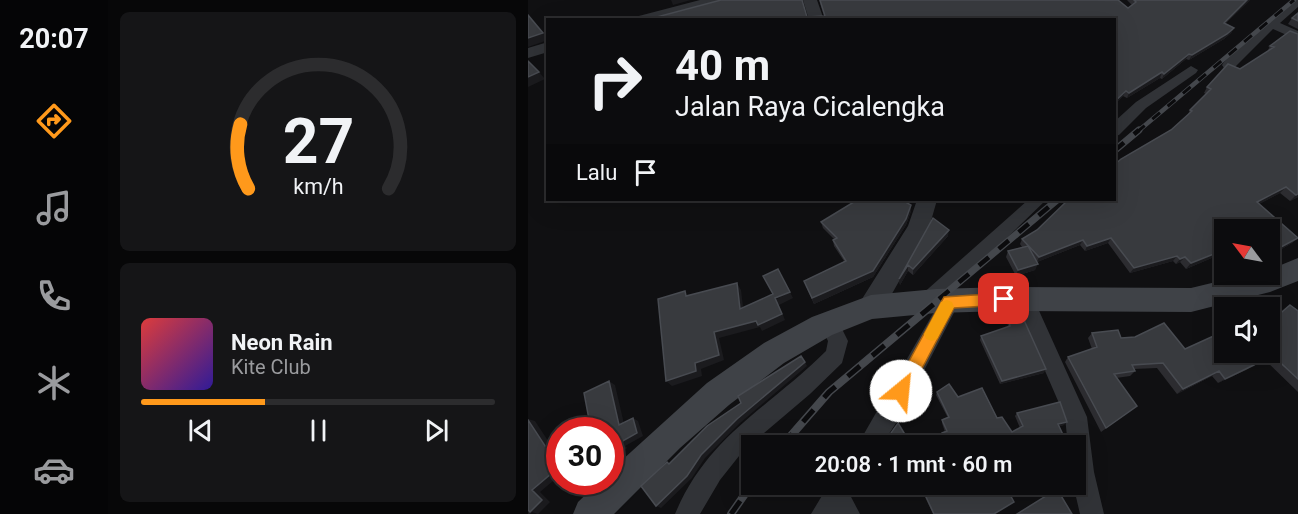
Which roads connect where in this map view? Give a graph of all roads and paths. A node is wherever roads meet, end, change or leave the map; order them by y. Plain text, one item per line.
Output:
1 (717, 0) edge
2 (810, 0) edge
3 (1298, 2) edge
4 (648, 18) edge
5 (817, 18) edge
6 (1273, 24) junction
7 (1298, 36) edge
8 (546, 48) edge
9 (528, 53) edge
10 (1229, 65) edge
11 (1191, 70) dead end
12 (1116, 129) edge
13 (927, 201) edge
14 (1037, 201) edge
15 (1298, 269) edge
16 (1024, 300) junction
17 (938, 302) junction
18 (871, 307) junction
19 (829, 323) junction
20 (875, 435) edge
21 (590, 514) edge
22 (687, 514) edge
23 (1092, 514) edge

1 - 4 street
2 - 5 street
3 - 6 street
6 - 7 street
6 - 10 street
8 - 9 street
11 - 12 street
13 - 18 street
14 - 17 street
15 - 16 main road
16 - 17 main road
16 - 23 street
17 - 18 main road
17 - 20 street
18 - 19 main road
19 - 21 main road
19 - 22 street

